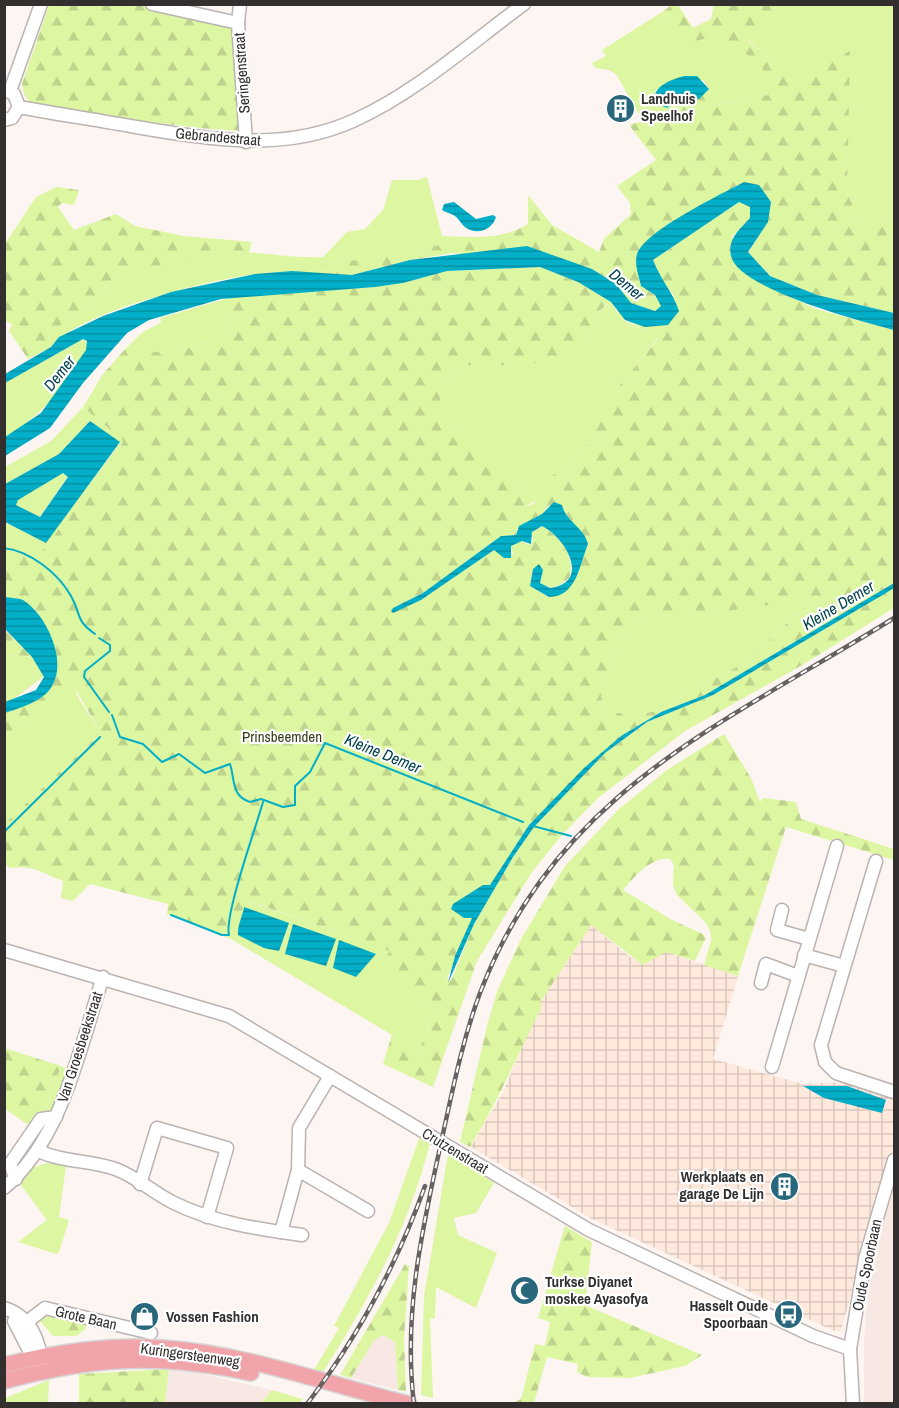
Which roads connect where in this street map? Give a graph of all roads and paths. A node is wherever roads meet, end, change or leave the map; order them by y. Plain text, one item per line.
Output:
1 (41, 4) edge
2 (152, 4) edge
3 (240, 4) edge
4 (524, 4) edge
5 (238, 22) junction
6 (7, 91) edge
7 (19, 107) junction
8 (4, 120) edge
9 (246, 142) junction
10 (837, 846) dead end
11 (876, 861) dead end
12 (782, 910) dead end
13 (808, 939) junction
14 (4, 950) edge
15 (804, 955) junction
16 (844, 966) junction
17 (798, 976) junction
18 (103, 977) junction
19 (761, 983) dead end
20 (772, 1067) dead end
21 (330, 1076) junction
22 (894, 1092) edge
23 (56, 1117) junction
24 (39, 1151) junction
25 (894, 1160) edge
26 (298, 1170) junction
27 (16, 1179) junction
28 (140, 1184) junction
29 (4, 1188) edge
30 (368, 1211) dead end
31 (207, 1217) junction
32 (281, 1232) junction
33 (302, 1235) dead end
34 (13, 1318) edge
35 (151, 1333) dead end
36 (851, 1342) junction
37 (36, 1356) junction
38 (4, 1365) edge
39 (41, 1371) junction
40 (4, 1381) edge
41 (373, 1404) edge
42 (409, 1404) edge
43 (853, 1404) edge

1 - 6 street
2 - 5 street
3 - 5 street, Seringenstraat
4 - 9 street, Gebrandestraat
5 - 9 street, Seringenstraat
6 - 7 street
7 - 8 street
7 - 9 street, Gebrandestraat
10 - 13 street
11 - 16 street
12 - 13 street
13 - 15 street
14 - 18 street, Crutzenstraat
15 - 16 street
15 - 17 street
16 - 22 street
17 - 19 street
17 - 20 street
18 - 21 street, Crutzenstraat
18 - 23 street, Van Groesbeekstraat
21 - 26 street
21 - 36 street, Crutzenstraat
23 - 24 street, Van Groesbeekstraat
23 - 27 street, Van Groesbeekstraat
24 - 27 street, Van Groesbeekstraat
24 - 28 street
25 - 36 street, Oude Spoorbaan
26 - 30 street
26 - 32 street
27 - 29 street, Van Groesbeekstraat
28 - 31 street
28 - 31 street
31 - 32 street
32 - 33 street
34 - 35 street, Grote Baan
34 - 37 street, Grote Baan
36 - 43 street
37 - 38 main road, Kuringersteenweg
37 - 39 street, Grote Baan
37 - 42 main road, Kuringersteenweg
39 - 40 main road, Kuringersteenweg
39 - 41 main road, Kuringersteenweg

